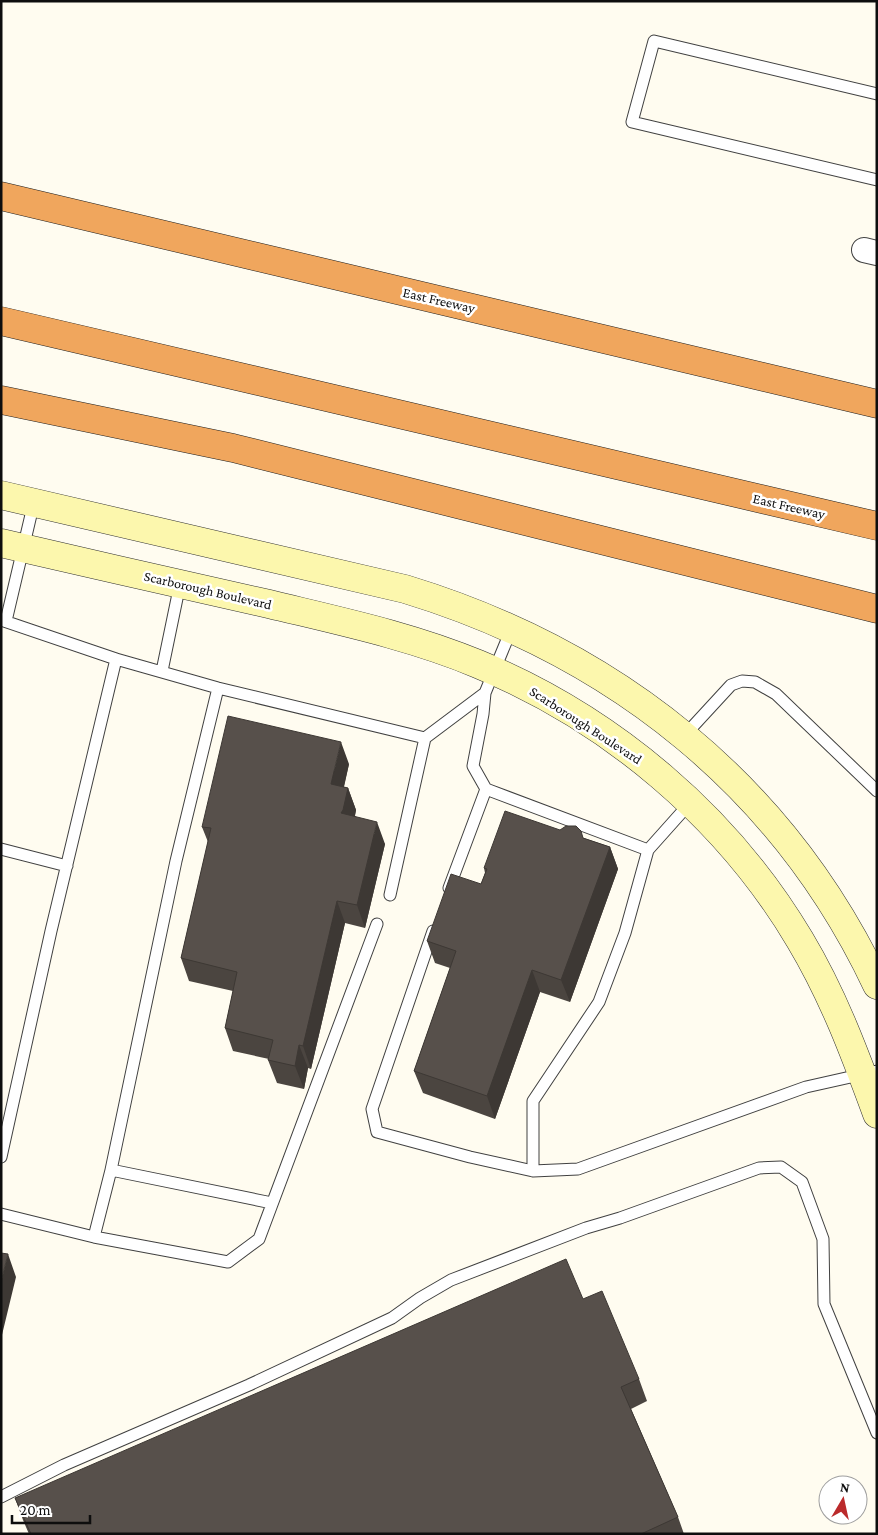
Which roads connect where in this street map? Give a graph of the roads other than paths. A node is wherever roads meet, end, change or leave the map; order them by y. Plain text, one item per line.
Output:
1 (877, 94) edge
2 (877, 180) edge
3 (1, 196) edge
4 (1, 321) edge
5 (1, 400) edge
6 (877, 404) edge
7 (1, 495) edge
8 (34, 502) junction
9 (877, 526) edge
10 (12, 546) edge
11 (180, 584) junction
12 (877, 609) edge
13 (4, 620) edge
14 (512, 628) junction
15 (116, 659) junction
16 (162, 672) junction
17 (489, 682) junction
18 (218, 688) junction
19 (684, 736) junction
20 (425, 738) junction
21 (486, 789) junction
22 (877, 791) edge
23 (690, 803) junction
24 (1, 848) edge
25 (648, 850) junction
26 (67, 866) junction
27 (390, 895) dead end
28 (445, 898) edge
29 (377, 924) dead end
30 (436, 924) edge
31 (877, 985) edge
32 (869, 1072) edge
33 (877, 1114) edge
34 (1, 1157) edge
35 (112, 1170) junction
36 (533, 1171) junction
37 (272, 1203) junction
38 (1, 1214) edge
39 (94, 1238) junction
40 (877, 1433) edge
41 (1, 1497) edge

1 - 2 lane
3 - 6 highway, East Freeway
4 - 9 highway, East Freeway
5 - 12 highway
7 - 8 street
8 - 10 lane
8 - 14 street
10 - 11 street, Scarborough Boulevard
10 - 13 lane
11 - 16 lane
11 - 17 street, Scarborough Boulevard
13 - 15 lane
14 - 17 lane
14 - 19 street
15 - 16 lane
15 - 26 lane
16 - 18 lane
17 - 20 lane
17 - 21 lane
17 - 23 street, Scarborough Boulevard
18 - 20 lane
18 - 35 lane
19 - 22 lane
19 - 31 street
20 - 27 lane
21 - 25 lane
21 - 28 lane
23 - 25 lane
23 - 32 street, Scarborough Boulevard
24 - 26 lane
25 - 36 lane
26 - 34 lane
29 - 37 lane
30 - 36 lane
32 - 33 street, Scarborough Boulevard
32 - 36 lane
35 - 37 lane
35 - 39 lane
37 - 39 lane
38 - 39 lane
40 - 41 lane

